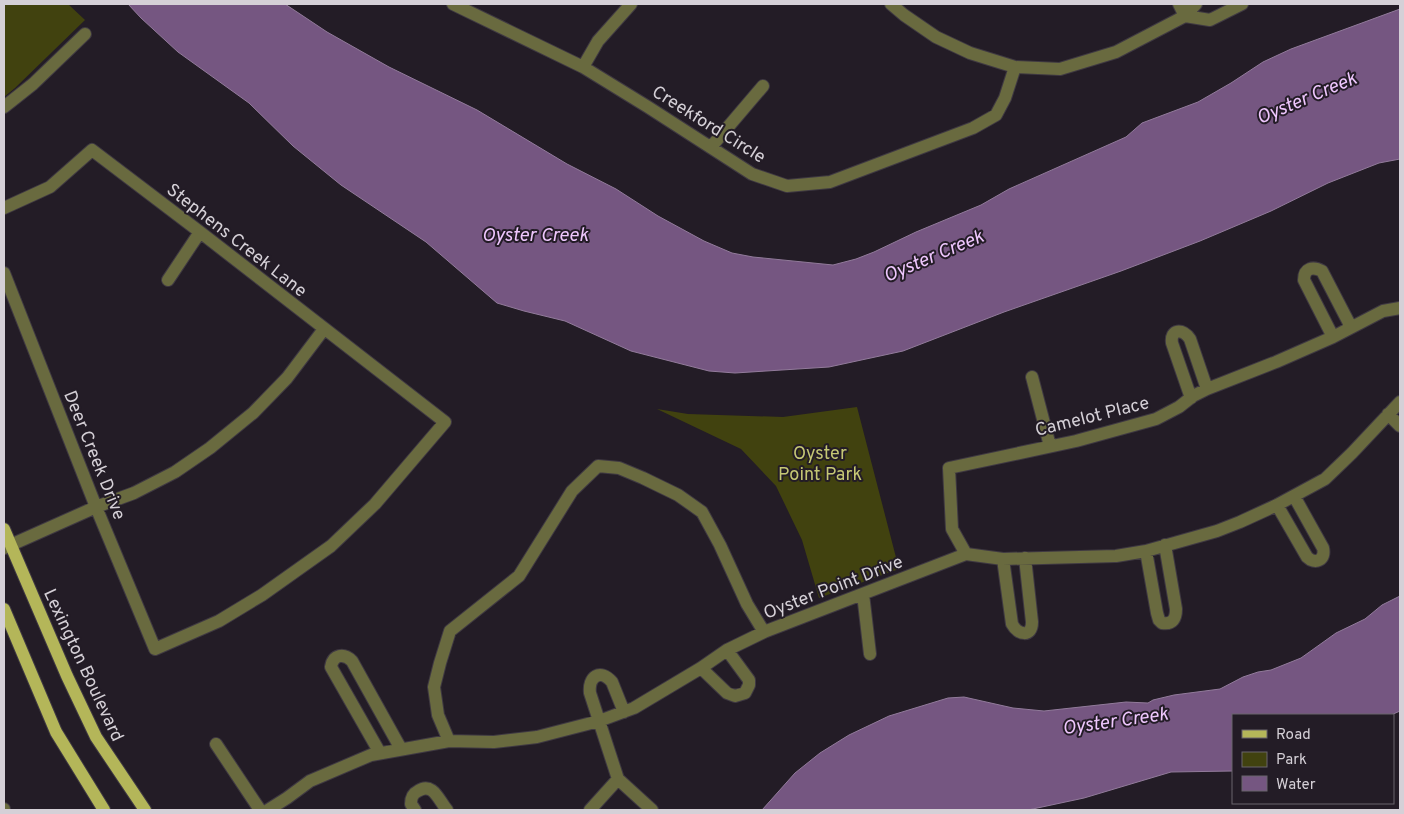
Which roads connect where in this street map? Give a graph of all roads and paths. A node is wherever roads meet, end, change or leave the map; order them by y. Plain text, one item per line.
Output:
1 (453, 4) edge
2 (631, 4) edge
3 (891, 4) edge
4 (1179, 4) edge
5 (1196, 4) edge
6 (1242, 4) edge
7 (1185, 16) junction
8 (85, 34) dead end
9 (583, 67) junction
10 (1015, 67) junction
11 (763, 86) dead end
12 (4, 107) edge
13 (710, 147) junction
14 (4, 208) edge
15 (200, 232) junction
16 (4, 273) edge
17 (168, 280) dead end
18 (1400, 308) edge
19 (1351, 327) junction
20 (324, 329) junction
21 (1333, 337) junction
22 (1032, 378) dead end
23 (1207, 389) junction
24 (1191, 398) junction
25 (1400, 402) edge
26 (1388, 414) junction
27 (1400, 426) edge
28 (1050, 446) junction
29 (1294, 496) junction
30 (1277, 505) junction
31 (96, 507) junction
32 (4, 529) edge
33 (1165, 545) junction
34 (7, 547) edge
35 (1146, 551) junction
36 (966, 554) junction
37 (1025, 558) junction
38 (1004, 559) junction
39 (863, 594) junction
40 (4, 609) edge
41 (764, 632) junction
42 (155, 648) joint
43 (727, 650) junction
44 (870, 654) dead end
45 (701, 668) junction
46 (624, 712) junction
47 (599, 721) junction
48 (449, 741) junction
49 (216, 744) dead end
50 (401, 749) junction
51 (380, 753) junction
52 (618, 779) junction
53 (104, 810) edge
54 (145, 810) edge
55 (260, 810) edge
56 (268, 810) edge
57 (415, 810) edge
58 (447, 810) edge
59 (590, 810) edge
60 (652, 810) edge

1 - 9 street, Creekford Circle
2 - 9 street
3 - 10 street
4 - 7 street
5 - 7 street
6 - 7 street
7 - 10 street
8 - 12 street
9 - 13 street, Creekford Circle
10 - 13 street, Creekford Circle
11 - 13 street
14 - 15 street, Stephens Creek Lane
15 - 17 street
15 - 20 street, Stephens Creek Lane
16 - 31 street, Deer Creek Drive
18 - 19 street, Camelot Place
19 - 21 street, Camelot Place
19 - 21 street
20 - 31 street
20 - 42 street, Stephens Creek Lane
21 - 23 street, Camelot Place
22 - 28 street
23 - 24 street, Camelot Place
23 - 24 street
24 - 28 street, Camelot Place
25 - 26 street, Oyster Point Drive
26 - 27 street
26 - 29 street, Oyster Point Drive
28 - 36 street, Camelot Place
29 - 30 street, Oyster Point Drive
29 - 30 street
30 - 33 street, Oyster Point Drive
31 - 34 street
31 - 42 street, Deer Creek Drive
32 - 34 main road, Lexington Boulevard
33 - 35 street, Oyster Point Drive
33 - 35 street
34 - 54 main road, Lexington Boulevard
35 - 37 street, Oyster Point Drive
36 - 38 street, Oyster Point Drive
36 - 39 street, Oyster Point Drive
37 - 38 street, Oyster Point Drive
37 - 38 street
39 - 41 street, Oyster Point Drive
39 - 44 street
40 - 53 main road
41 - 43 street, Oyster Point Drive
41 - 48 street
43 - 45 street, Oyster Point Drive
43 - 45 street
45 - 46 street, Oyster Point Drive
46 - 47 street, Oyster Point Drive
46 - 47 street
47 - 48 street, Oyster Point Drive
47 - 52 street
48 - 50 street, Oyster Point Drive
49 - 55 street
50 - 51 street, Oyster Point Drive
50 - 51 street
51 - 56 street, Oyster Point Drive
52 - 59 street
52 - 60 street
57 - 58 street

